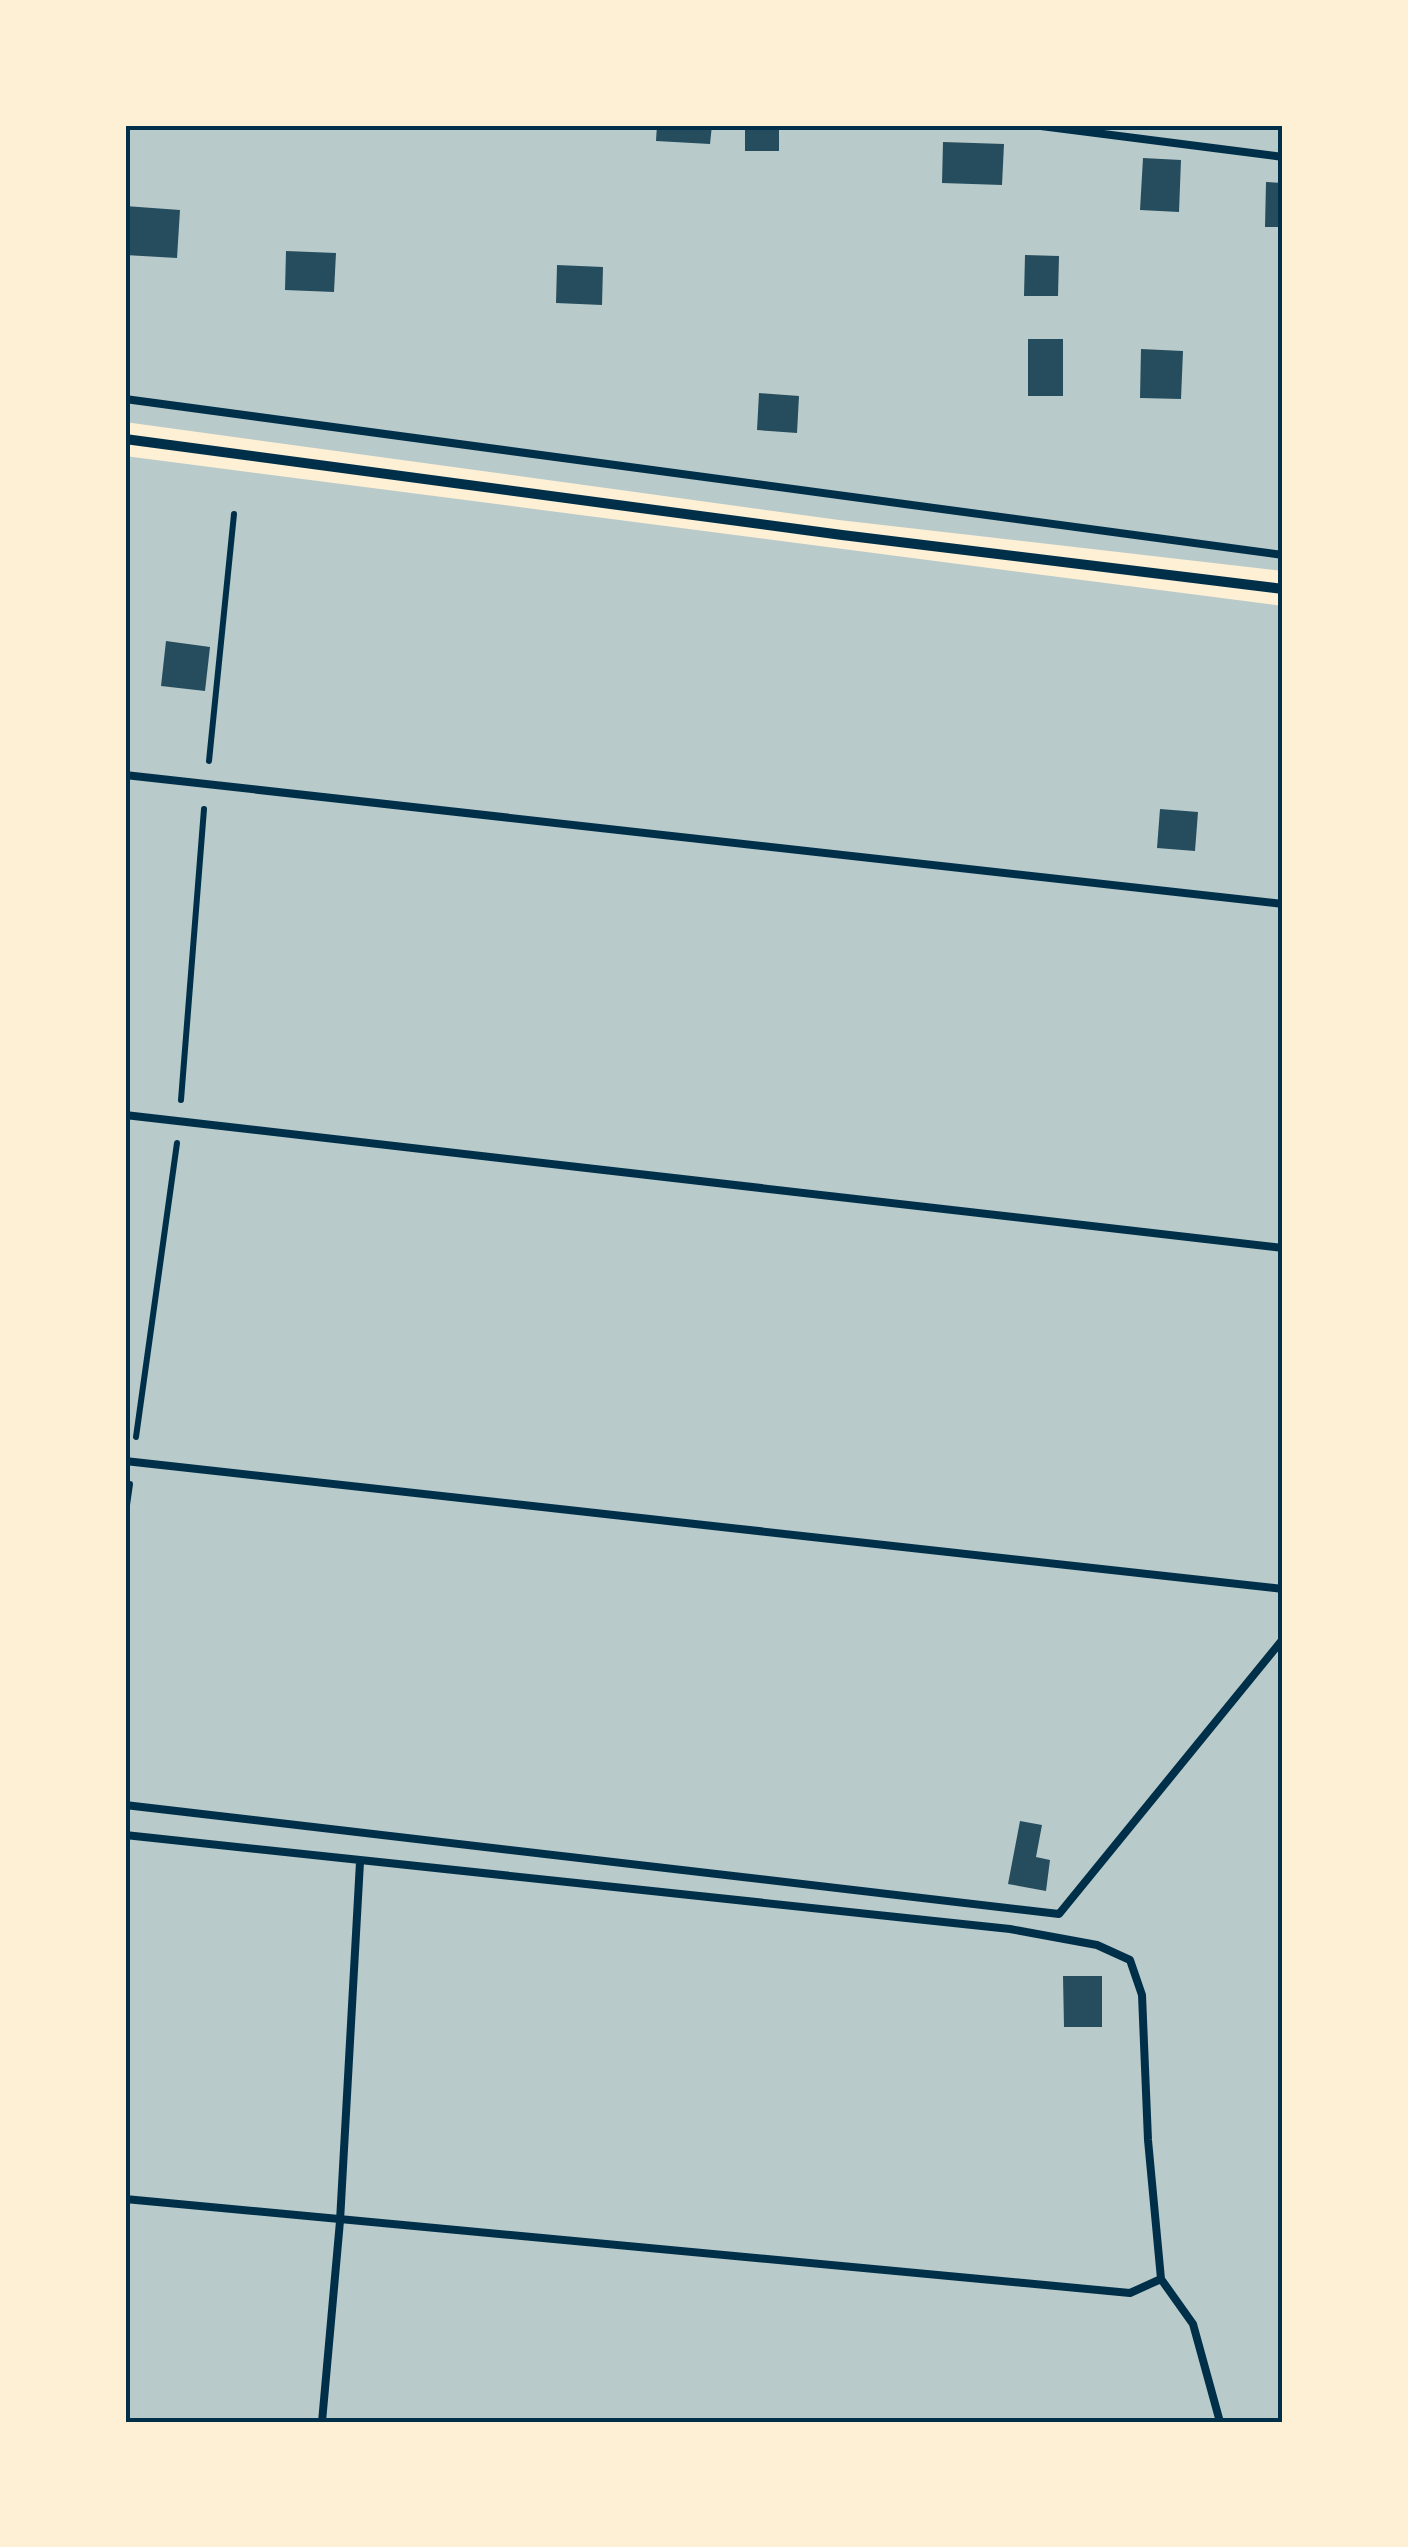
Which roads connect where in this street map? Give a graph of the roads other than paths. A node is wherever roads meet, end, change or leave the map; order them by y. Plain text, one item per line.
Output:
1 (1032, 125) edge
2 (1283, 157) edge
3 (125, 399) edge
4 (125, 439) edge
5 (1283, 555) edge
6 (1283, 589) edge
7 (125, 774) edge
8 (1283, 904) edge
9 (125, 1115) edge
10 (1283, 1248) edge
11 (129, 1461) edge
12 (1283, 1588) edge
13 (1283, 1639) edge
14 (125, 1805) edge
15 (125, 1835) edge
16 (360, 1862) junction
17 (125, 2199) edge
18 (340, 2222) junction
19 (1161, 2279) junction
20 (322, 2422) edge
21 (1220, 2422) edge

1 - 2 lane
3 - 5 lane
4 - 6 street
7 - 8 lane
9 - 10 lane
11 - 12 lane
13 - 14 lane
15 - 16 lane
16 - 18 lane
16 - 19 lane
17 - 18 lane
18 - 19 lane
18 - 20 lane
19 - 21 lane

